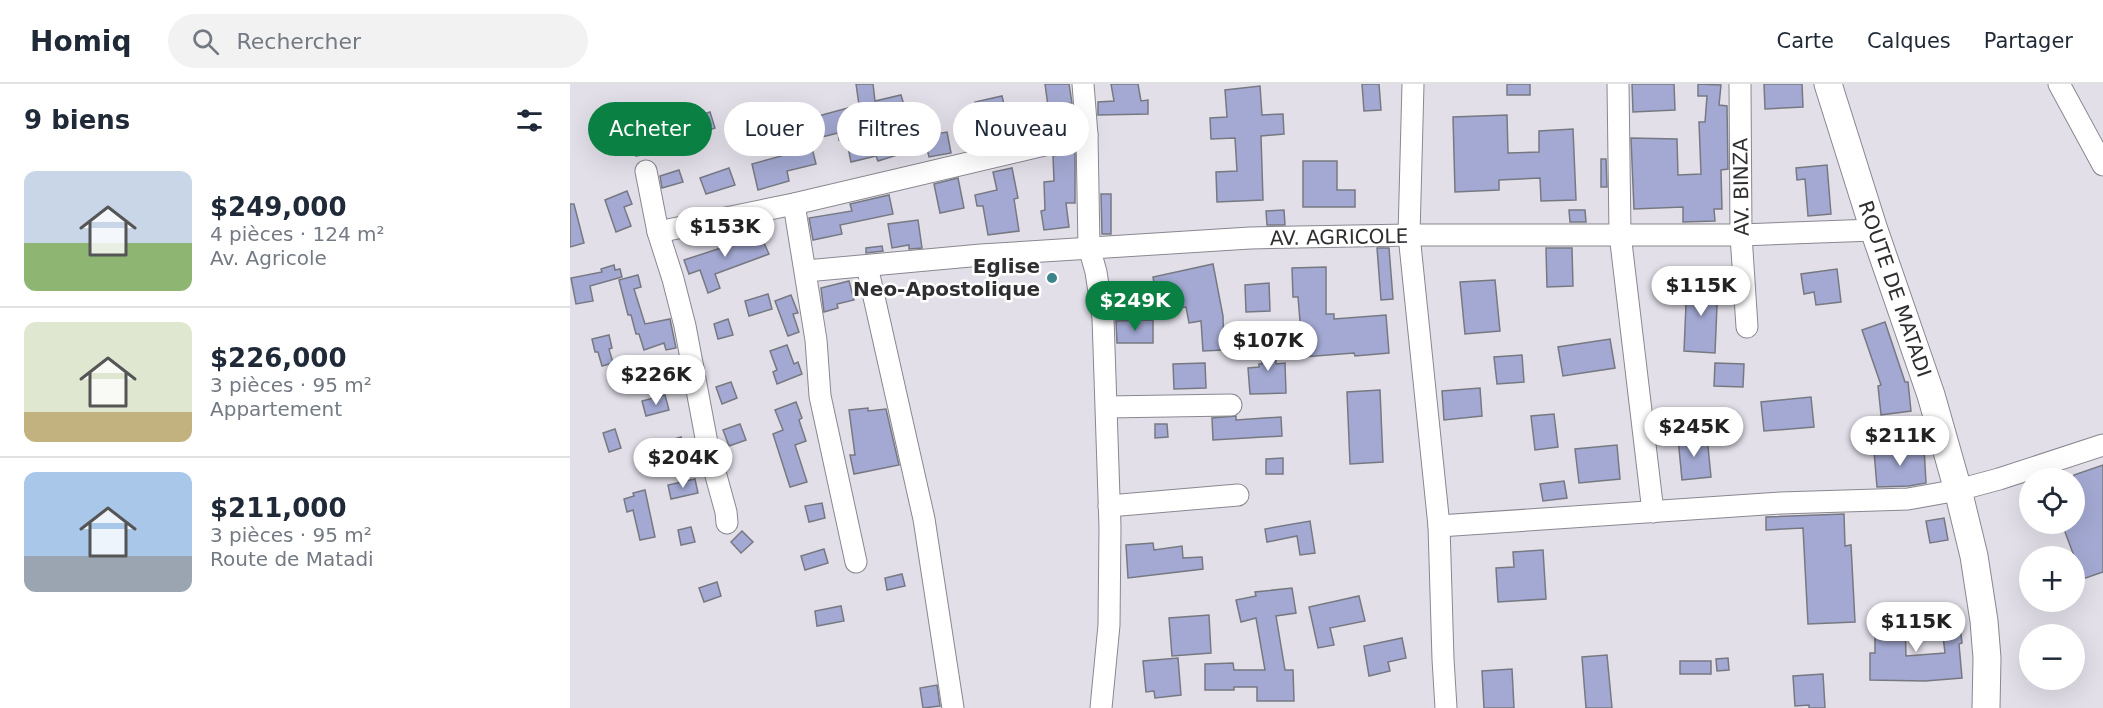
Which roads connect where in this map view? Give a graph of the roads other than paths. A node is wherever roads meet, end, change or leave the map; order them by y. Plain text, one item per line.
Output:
1 (1083, 84) edge
2 (1413, 84) edge
3 (1618, 84) edge
4 (1740, 84) edge
5 (1828, 84) edge
6 (2059, 84) edge
7 (1084, 102) edge
8 (2098, 142) edge
9 (998, 156) edge
10 (1087, 156) edge
11 (2103, 165) edge
12 (646, 171) dead end
13 (794, 204) junction
14 (1874, 230) junction
15 (658, 232) junction
16 (1620, 234) junction
17 (1408, 235) junction
18 (1741, 236) junction
19 (1089, 247) junction
20 (867, 266) junction
21 (806, 271) junction
22 (1747, 327) dead end
23 (1231, 405) dead end
24 (1107, 408) junction
25 (2103, 445) edge
26 (1958, 490) junction
27 (1238, 495) dead end
28 (1109, 506) junction
29 (1653, 512) junction
30 (727, 523) dead end
31 (1439, 526) junction
32 (856, 562) dead end
33 (953, 708) edge
34 (1101, 708) edge
35 (1446, 708) edge
36 (1986, 708) edge

1 - 7 street
2 - 17 street
3 - 16 street
4 - 18 street, AV. BINZA
5 - 14 main road, ROUTE DE MATADI
6 - 8 street
8 - 11 street
9 - 13 street
10 - 19 street
12 - 15 street
13 - 15 street
13 - 21 street
14 - 18 street, AV. AGRICOLE
14 - 26 main road, ROUTE DE MATADI
15 - 30 street
16 - 17 street, AV. AGRICOLE
16 - 18 street, AV. AGRICOLE
16 - 29 street
17 - 19 street, AV. AGRICOLE
17 - 31 street
18 - 22 street, AV. BINZA
19 - 20 street, AV. AGRICOLE
19 - 24 street
20 - 21 street, AV. AGRICOLE
20 - 33 street
21 - 32 street
23 - 24 street
24 - 28 street
25 - 26 street
26 - 29 street
26 - 36 main road, ROUTE DE MATADI
27 - 28 street
28 - 34 street
29 - 31 street
31 - 35 street

